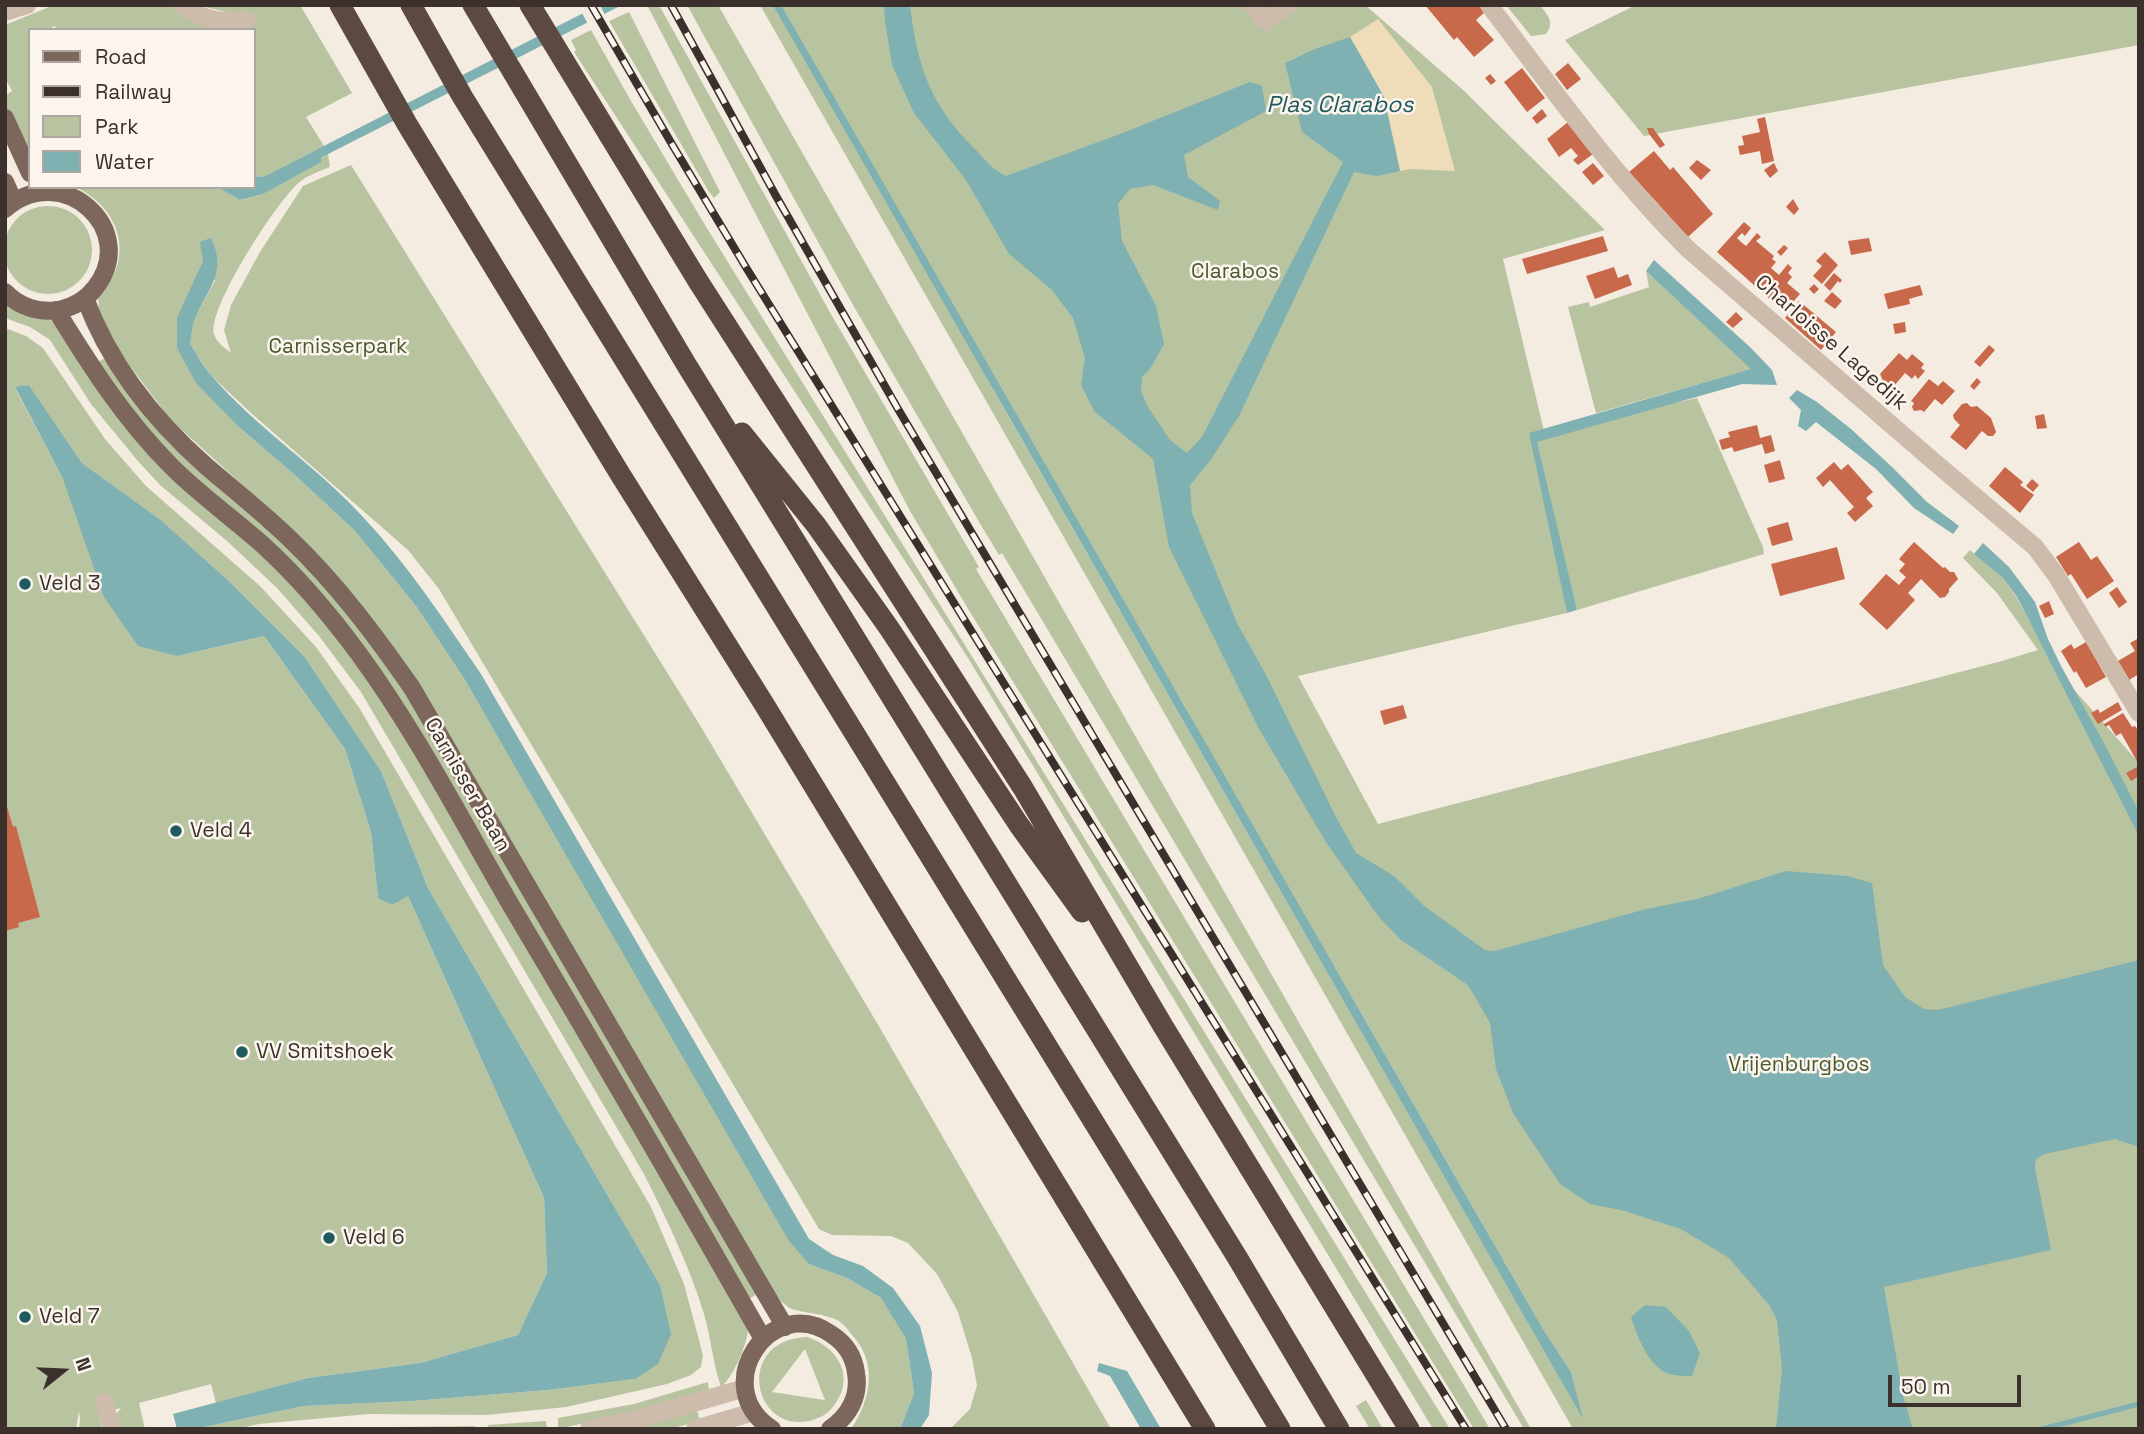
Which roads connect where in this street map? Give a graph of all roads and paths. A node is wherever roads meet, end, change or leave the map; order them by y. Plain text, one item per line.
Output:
1 (27, 5) edge
2 (181, 5) edge
3 (340, 5) edge
4 (411, 5) edge
5 (473, 5) edge
6 (1252, 5) edge
7 (1287, 5) edge
8 (1489, 5) edge
9 (531, 8) edge
10 (5, 12) edge
11 (247, 20) dead end
12 (5, 118) edge
13 (28, 169) edge
14 (5, 182) edge
15 (37, 190) edge
16 (10, 205) edge
17 (5, 292) edge
18 (85, 298) junction
19 (56, 310) junction
20 (686, 364) junction
21 (2139, 713) edge
22 (1163, 1026) junction
23 (785, 1326) junction
24 (763, 1339) junction
25 (745, 1388) junction
26 (104, 1402) dead end
27 (754, 1412) junction
28 (832, 1428) edge
29 (111, 1429) edge
30 (589, 1429) edge
31 (695, 1429) edge
32 (772, 1429) edge
33 (1205, 1429) edge
34 (1280, 1429) edge
35 (1339, 1429) edge
36 (1409, 1429) edge

1 - 10 street
2 - 11 street
3 - 33 highway
4 - 34 highway
5 - 20 highway
6 - 7 street
8 - 21 street, Charloisse Lagedijk
9 - 22 highway
12 - 13 main road
14 - 16 main road
15 - 16 main road
15 - 18 main road
17 - 19 main road
18 - 19 main road
18 - 23 main road, Carnisser Baan
19 - 24 main road, Carnisser Baan
20 - 22 highway
20 - 35 highway
22 - 36 highway
23 - 24 main road
23 - 28 main road
24 - 25 main road
25 - 27 main road
25 - 30 street
26 - 29 street
27 - 31 street
27 - 32 main road

